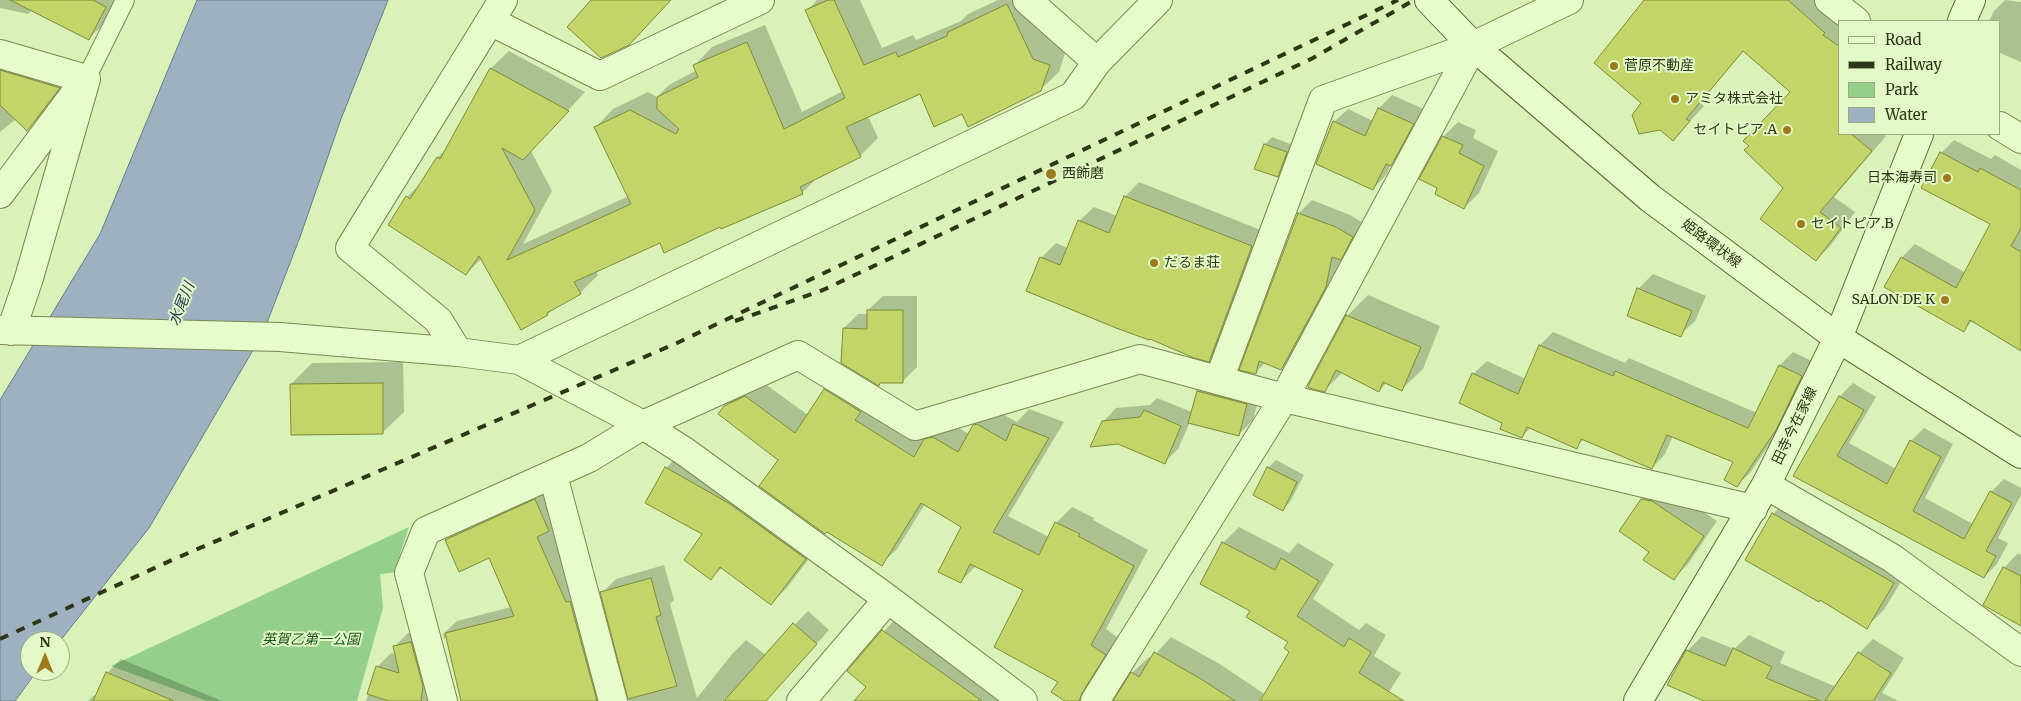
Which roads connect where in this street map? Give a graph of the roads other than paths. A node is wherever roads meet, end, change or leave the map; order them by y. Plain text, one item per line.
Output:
1 (125, 0) edge
2 (760, 0) edge
3 (1026, 0) edge
4 (1158, 0) edge
5 (1429, 0) edge
6 (1569, 0) edge
7 (1829, 0) edge
8 (1971, 0) edge
9 (496, 10) edge
10 (1855, 20) edge
11 (1962, 20) edge
12 (1473, 46) junction
13 (0, 54) edge
14 (1098, 62) junction
15 (86, 79) junction
16 (2001, 127) edge
17 (1919, 135) edge
18 (2021, 139) edge
19 (0, 194) edge
20 (6, 331) edge
21 (1838, 338) junction
22 (458, 352) junction
23 (519, 360) junction
24 (1219, 380) junction
25 (1284, 398) junction
26 (643, 425) junction
27 (2021, 454) edge
28 (553, 475) junction
29 (1766, 485) junction
30 (1753, 509) junction
31 (888, 599) junction
32 (2021, 652) edge
33 (443, 701) edge
34 (612, 701) edge
35 (801, 701) edge
36 (1022, 701) edge
37 (1094, 701) edge
38 (1638, 701) edge

1 - 15 lane
2 - 9 street
3 - 14 street
4 - 14 street
5 - 12 street, 姫路環状線
6 - 12 street
7 - 10 street
8 - 11 street
9 - 22 street
12 - 21 street, 姫路環状線
12 - 24 street
12 - 25 street
13 - 15 street
14 - 23 street
15 - 19 street
15 - 20 street
16 - 18 street
17 - 21 street, 田寺今在家線
20 - 22 street
21 - 27 street, 姫路環状線
21 - 29 street, 田寺今在家線
22 - 23 street
23 - 26 street
24 - 25 street
24 - 26 street
25 - 30 street
25 - 37 street
26 - 28 street
26 - 31 street
28 - 33 street
28 - 34 street
29 - 30 street, 田寺今在家線
29 - 32 street
30 - 38 street, 田寺今在家線
31 - 35 street
31 - 36 street

